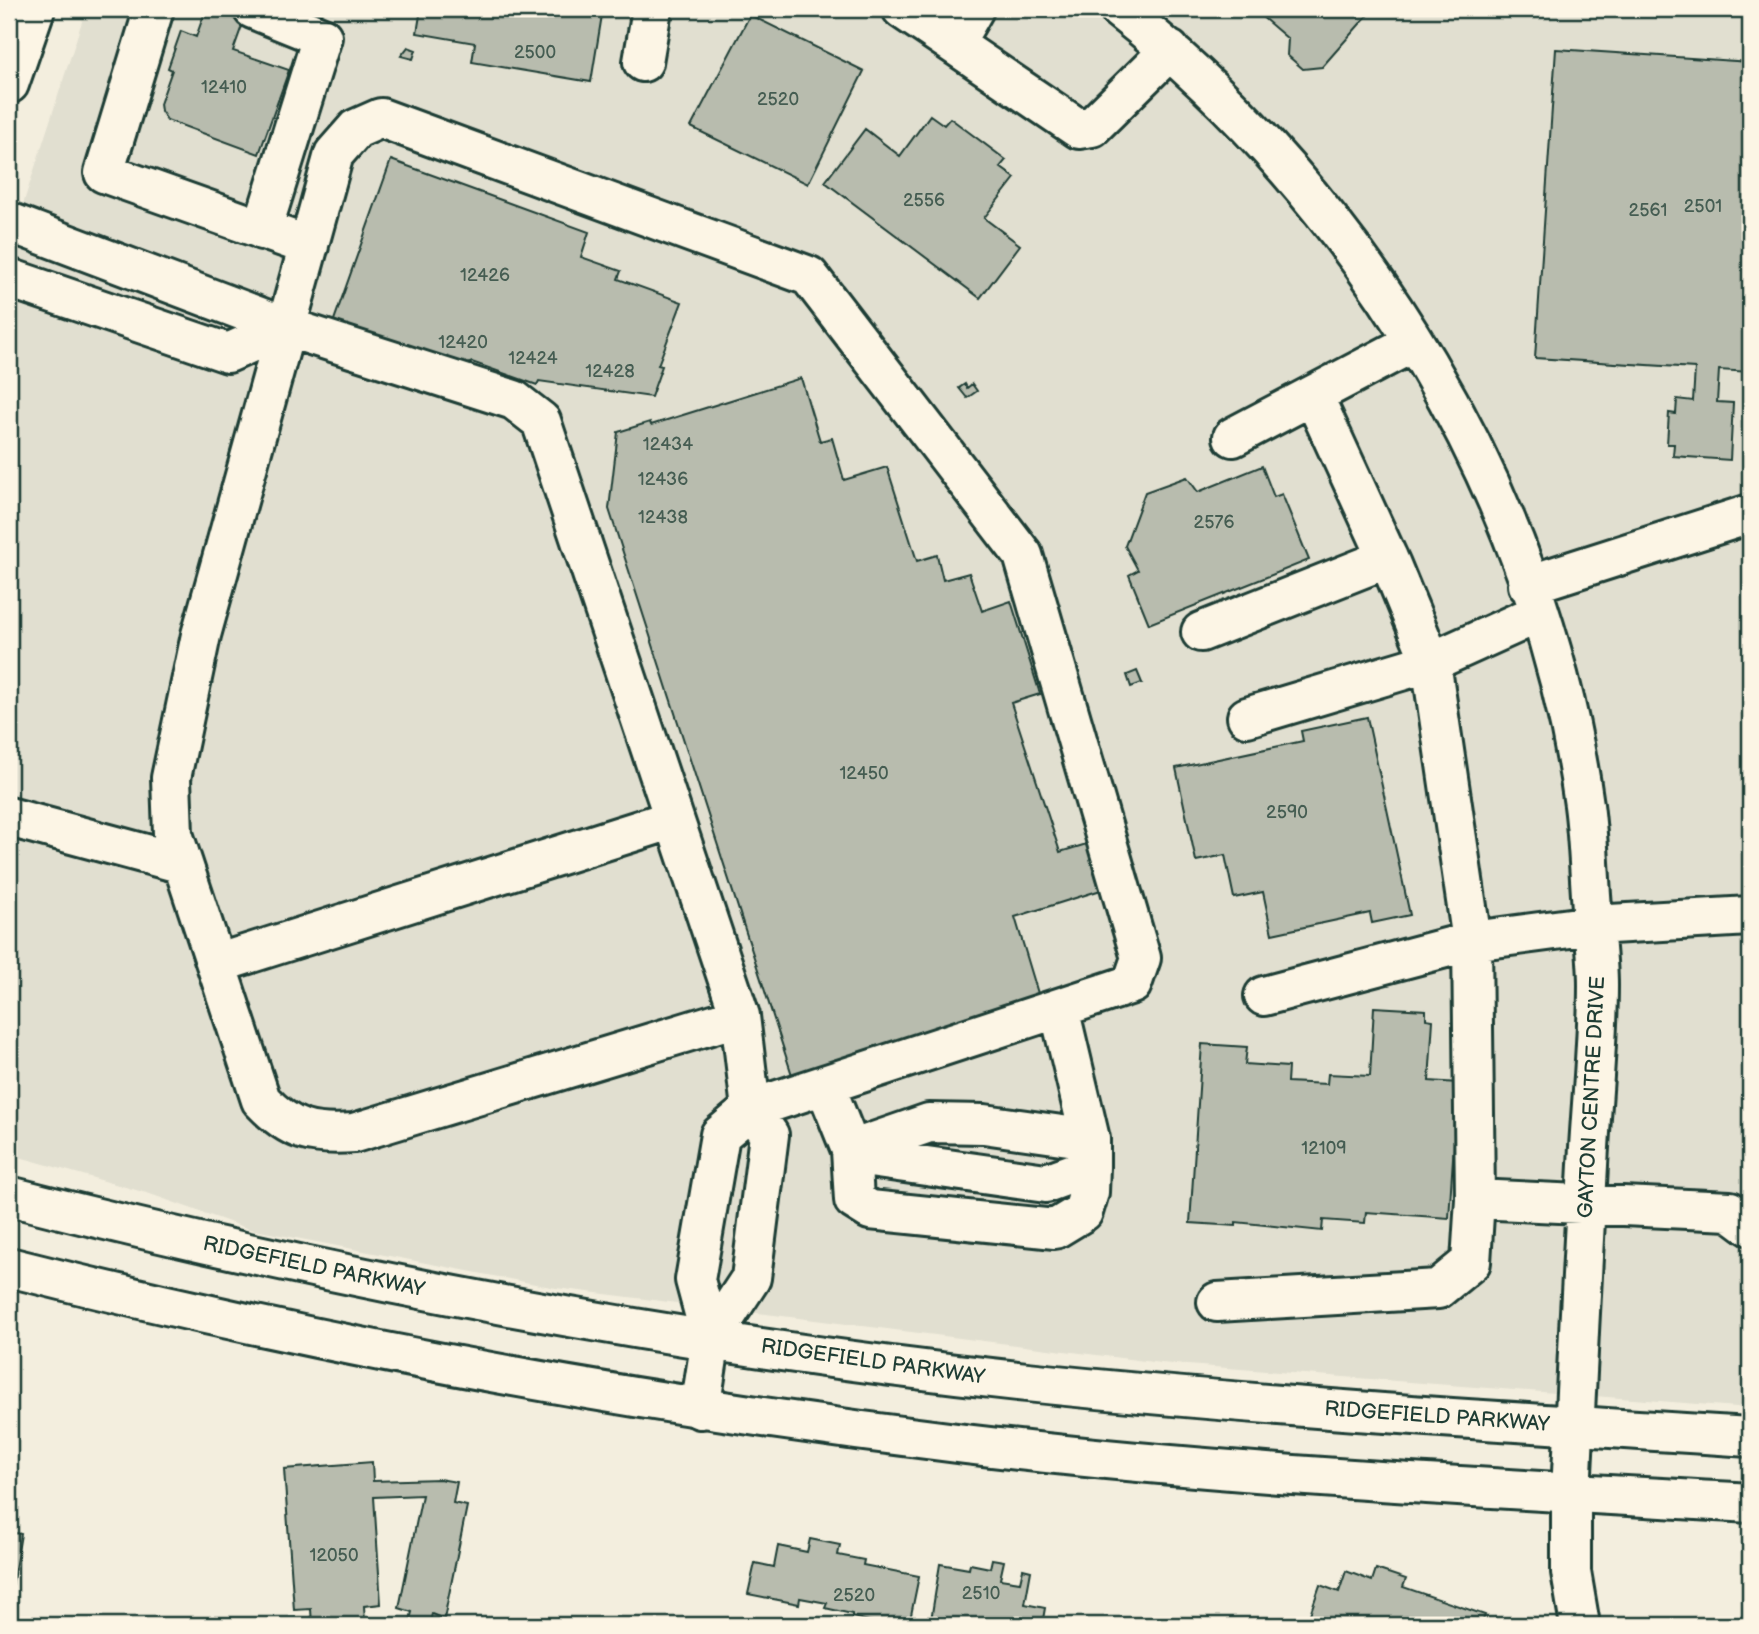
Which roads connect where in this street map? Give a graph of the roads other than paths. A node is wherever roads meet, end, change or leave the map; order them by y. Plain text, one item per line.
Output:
1 (35, 9) edge
2 (154, 9) edge
3 (253, 9) edge
4 (652, 9) edge
5 (902, 9) edge
6 (974, 9) edge
7 (1119, 9) edge
8 (954, 44) junction
9 (1170, 50) junction
10 (643, 62) dead end
11 (9, 84) edge
12 (9, 222) edge
13 (262, 230) junction
14 (309, 246) junction
15 (9, 278) edge
16 (286, 327) junction
17 (1414, 342) junction
18 (1313, 395) junction
19 (1233, 437) dead end
20 (1750, 514) edge
21 (1388, 558) junction
22 (1534, 599) junction
23 (1201, 632) dead end
24 (1431, 662) junction
25 (1247, 717) dead end
26 (9, 817) edge
27 (674, 819) junction
28 (183, 864) junction
29 (1750, 916) edge
30 (1593, 925) junction
31 (1472, 941) junction
32 (216, 964) junction
33 (1264, 996) dead end
34 (1059, 1008) junction
35 (740, 1016) junction
36 (825, 1085) junction
37 (751, 1109) junction
38 (851, 1150) junction
39 (1090, 1153) junction
40 (9, 1196) edge
41 (1475, 1199) junction
42 (1586, 1202) junction
43 (1750, 1226) edge
44 (9, 1267) edge
45 (1216, 1302) dead end
46 (711, 1339) junction
47 (700, 1409) junction
48 (1574, 1426) junction
49 (1750, 1437) edge
50 (1571, 1493) junction
51 (1750, 1503) edge
52 (1580, 1625) edge

1 - 11 main road
2 - 13 main road
3 - 13 main road
4 - 10 main road
5 - 8 main road
6 - 8 main road
7 - 9 main road, GAYTON CENTRE DRIVE
8 - 9 main road
9 - 17 main road, GAYTON CENTRE DRIVE
12 - 16 main road
13 - 14 main road
14 - 16 main road
14 - 34 main road
15 - 16 main road
16 - 27 main road
16 - 28 main road
17 - 18 main road
17 - 22 main road, GAYTON CENTRE DRIVE
18 - 19 main road
18 - 21 main road
20 - 22 main road
21 - 23 main road
21 - 24 main road
22 - 24 main road
22 - 30 main road, GAYTON CENTRE DRIVE
24 - 25 main road
24 - 31 main road
26 - 28 main road
27 - 32 main road
27 - 35 main road
28 - 32 main road
29 - 30 main road
30 - 31 main road
30 - 42 main road, GAYTON CENTRE DRIVE
31 - 33 main road
31 - 41 main road
32 - 35 main road
34 - 36 main road
34 - 39 main road
35 - 37 main road
36 - 37 main road
36 - 38 main road
37 - 46 main road
37 - 46 main road
38 - 39 main road
38 - 39 main road
38 - 39 main road
40 - 46 main road, RIDGEFIELD PARKWAY
41 - 42 main road
41 - 45 main road
42 - 43 main road
42 - 48 main road, GAYTON CENTRE DRIVE
44 - 47 main road
46 - 47 main road
46 - 48 main road, RIDGEFIELD PARKWAY
47 - 50 main road
48 - 49 main road, RIDGEFIELD PARKWAY
48 - 50 main road, GAYTON CENTRE DRIVE
50 - 51 main road
50 - 52 main road, GAYTON CENTRE DRIVE

